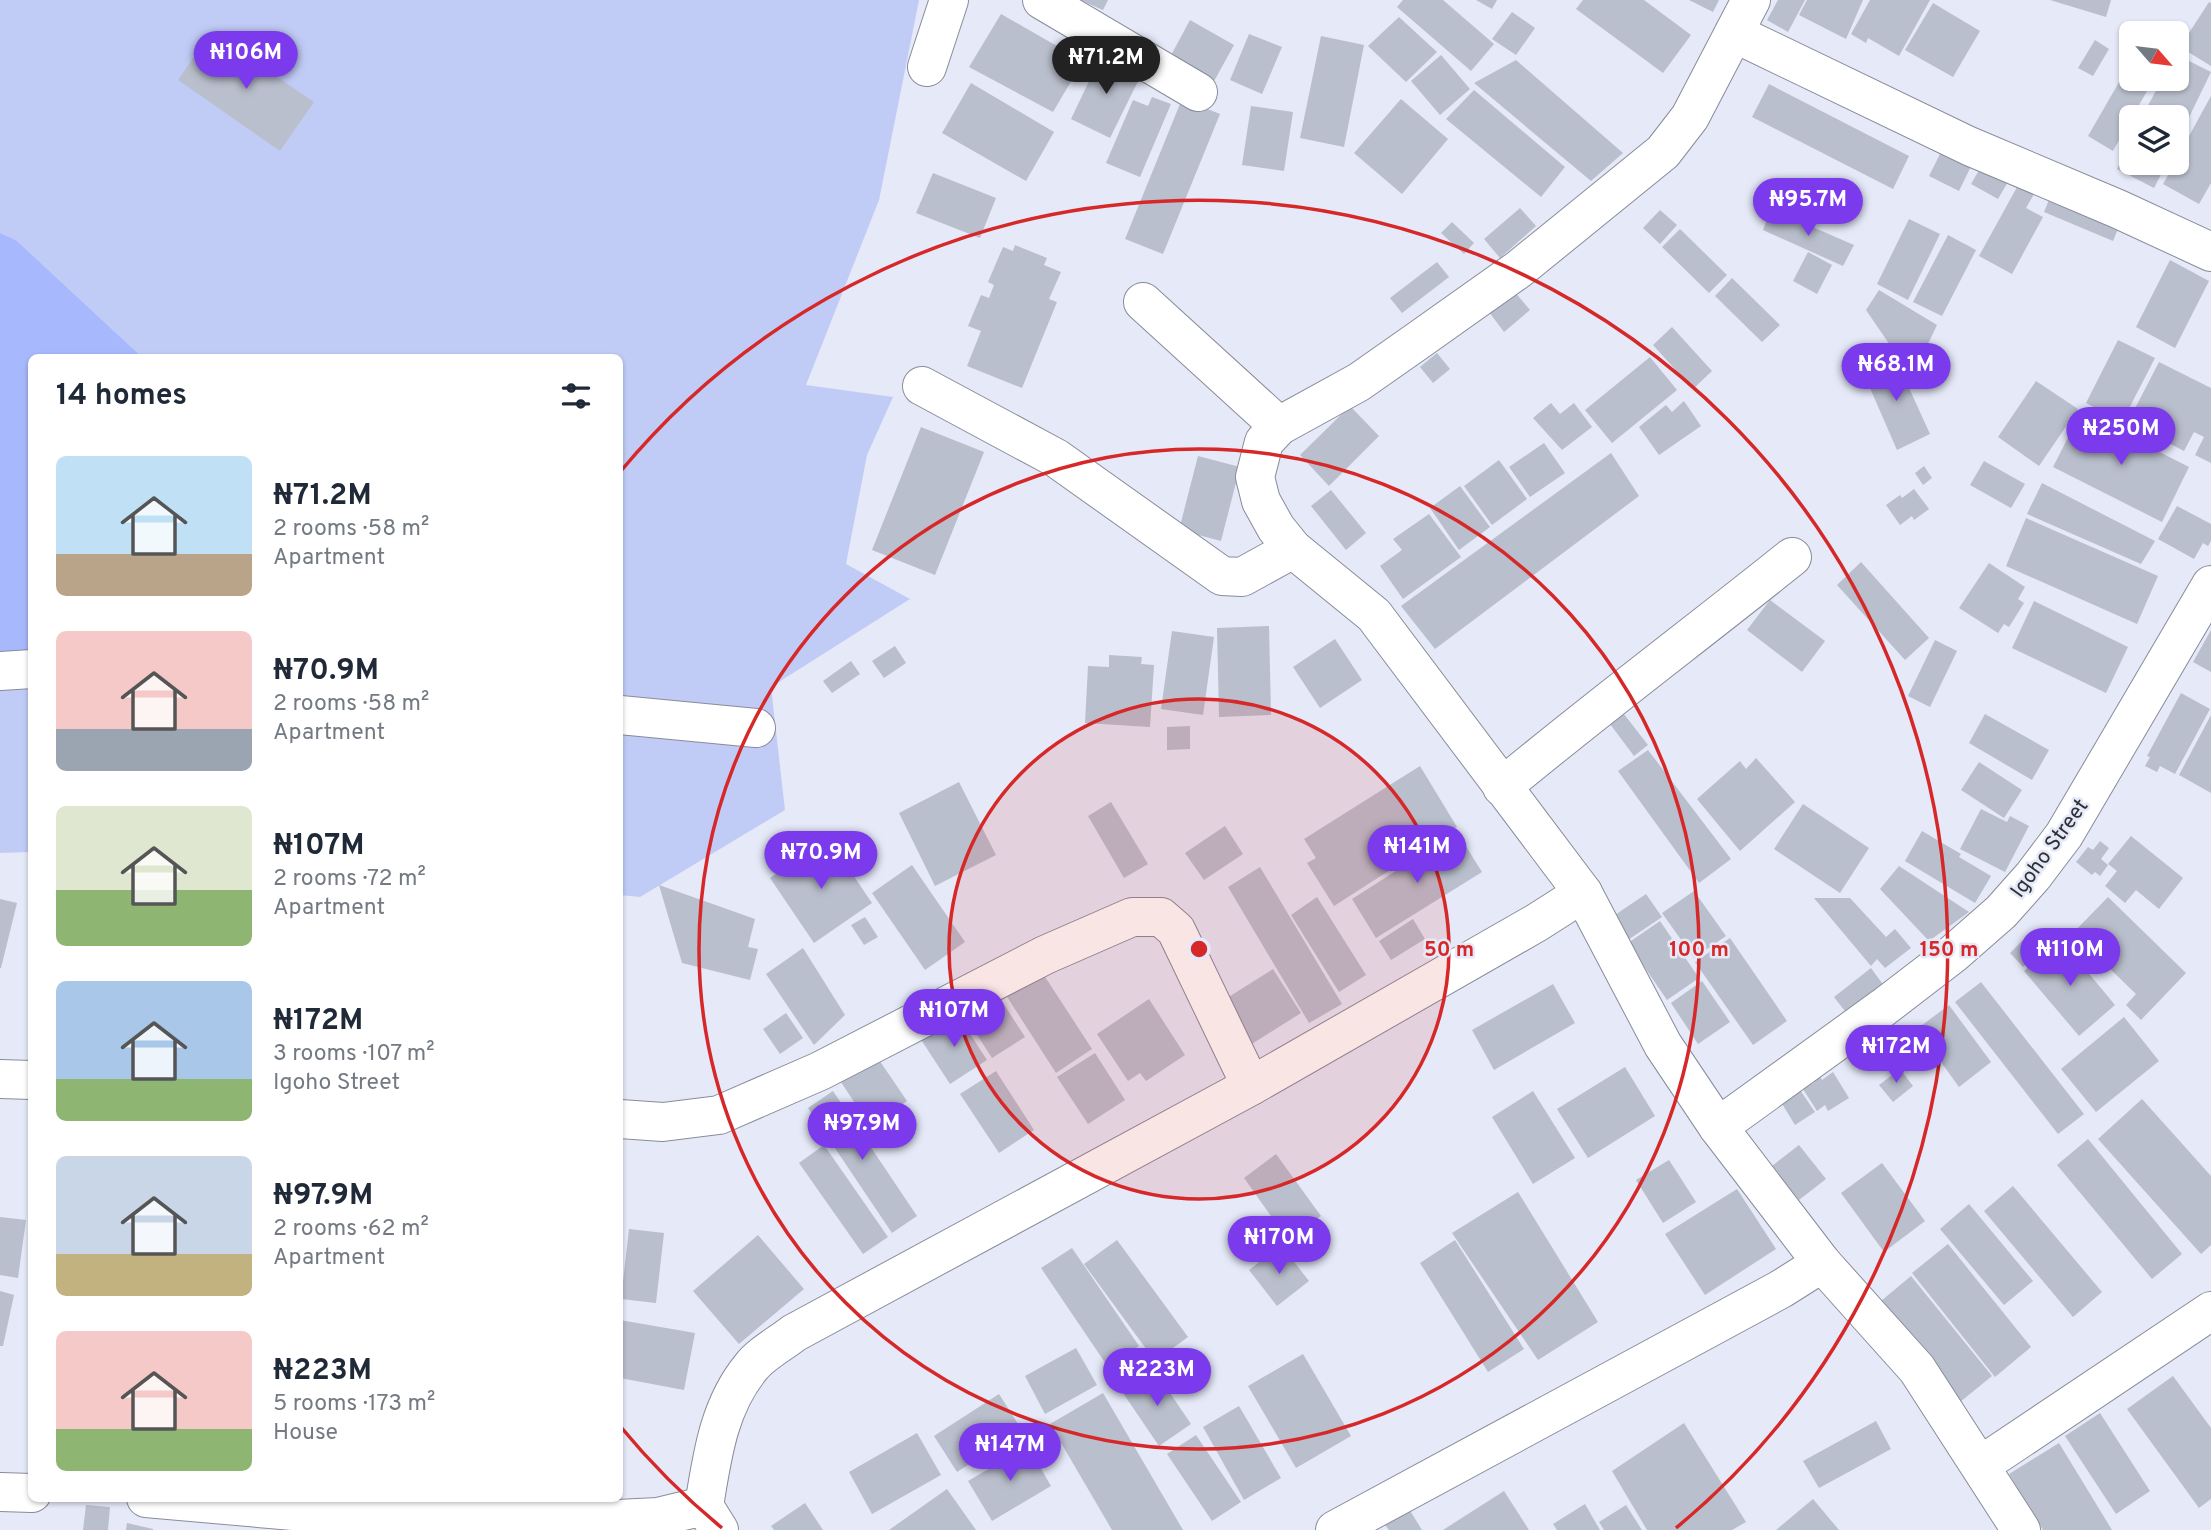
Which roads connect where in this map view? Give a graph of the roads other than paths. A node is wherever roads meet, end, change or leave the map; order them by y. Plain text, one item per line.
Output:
1 (948, 0) edge
2 (1042, 0) edge
3 (1742, 17) edge
4 (927, 66) dead end
5 (1199, 92) dead end
6 (2211, 252) edge
7 (1143, 302) dead end
8 (922, 386) dead end
9 (1279, 426) junction
10 (1293, 549) junction
11 (1792, 557) dead end
12 (2211, 585) edge
13 (28, 669) edge
14 (0, 671) edge
15 (623, 715) edge
16 (756, 728) dead end
17 (1502, 787) junction
18 (1583, 892) junction
19 (0, 1079) edge
20 (28, 1080) edge
21 (1251, 1086) junction
22 (623, 1119) edge
23 (1718, 1127) junction
24 (1822, 1264) junction
25 (2211, 1311) edge
26 (1980, 1465) junction
27 (0, 1492) edge
28 (28, 1493) edge
29 (237, 1502) edge
30 (306, 1505) edge
31 (711, 1518) edge
32 (504, 1524) edge
33 (1335, 1530) edge
34 (2021, 1530) edge

1 - 4 street
2 - 5 street
3 - 6 street
3 - 9 street
7 - 9 street
8 - 10 street
9 - 10 street
10 - 17 street
11 - 17 street
12 - 23 street, Igoho Street
13 - 14 street
15 - 16 street
17 - 18 street
18 - 21 street
18 - 23 street
19 - 20 street
21 - 22 street
21 - 31 street
23 - 24 street
24 - 26 street
24 - 33 street
25 - 26 street
26 - 34 street
27 - 28 street
29 - 30 street
30 - 32 street
31 - 32 street

